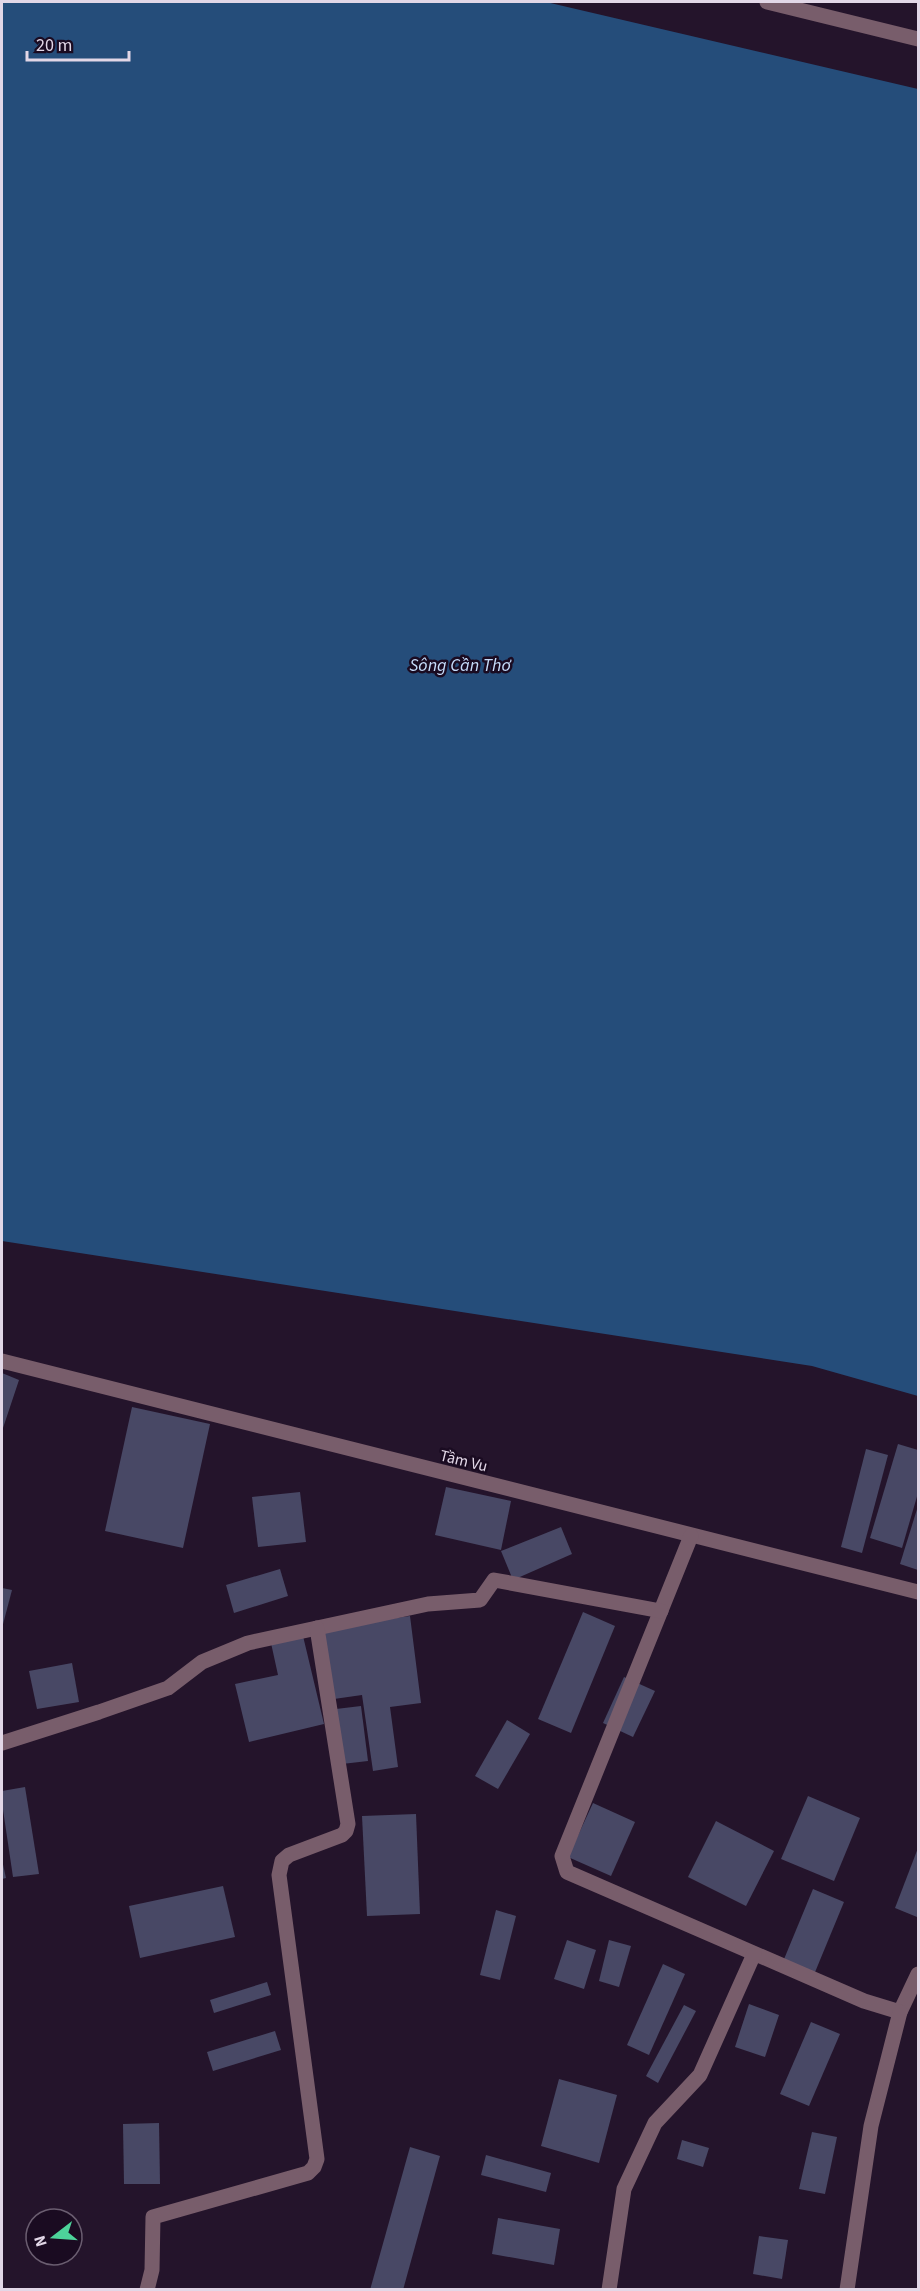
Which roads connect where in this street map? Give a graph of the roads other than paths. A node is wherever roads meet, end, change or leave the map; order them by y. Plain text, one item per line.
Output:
1 (767, 2) edge
2 (794, 5) edge
3 (918, 39) edge
4 (2, 1361) edge
5 (691, 1536) junction
6 (918, 1592) edge
7 (661, 1611) junction
8 (317, 1628) junction
9 (2, 1743) edge
10 (754, 1954) junction
11 (918, 1974) edge
12 (900, 2012) junction
13 (147, 2289) edge
14 (609, 2289) edge
15 (847, 2289) edge

1 - 2 street
2 - 3 street
4 - 5 street, Tầm Vu
5 - 6 street, Tầm Vu
5 - 7 street
7 - 8 street
7 - 10 street
8 - 9 street
8 - 13 street
10 - 12 street
10 - 14 street
11 - 12 street
12 - 15 street

